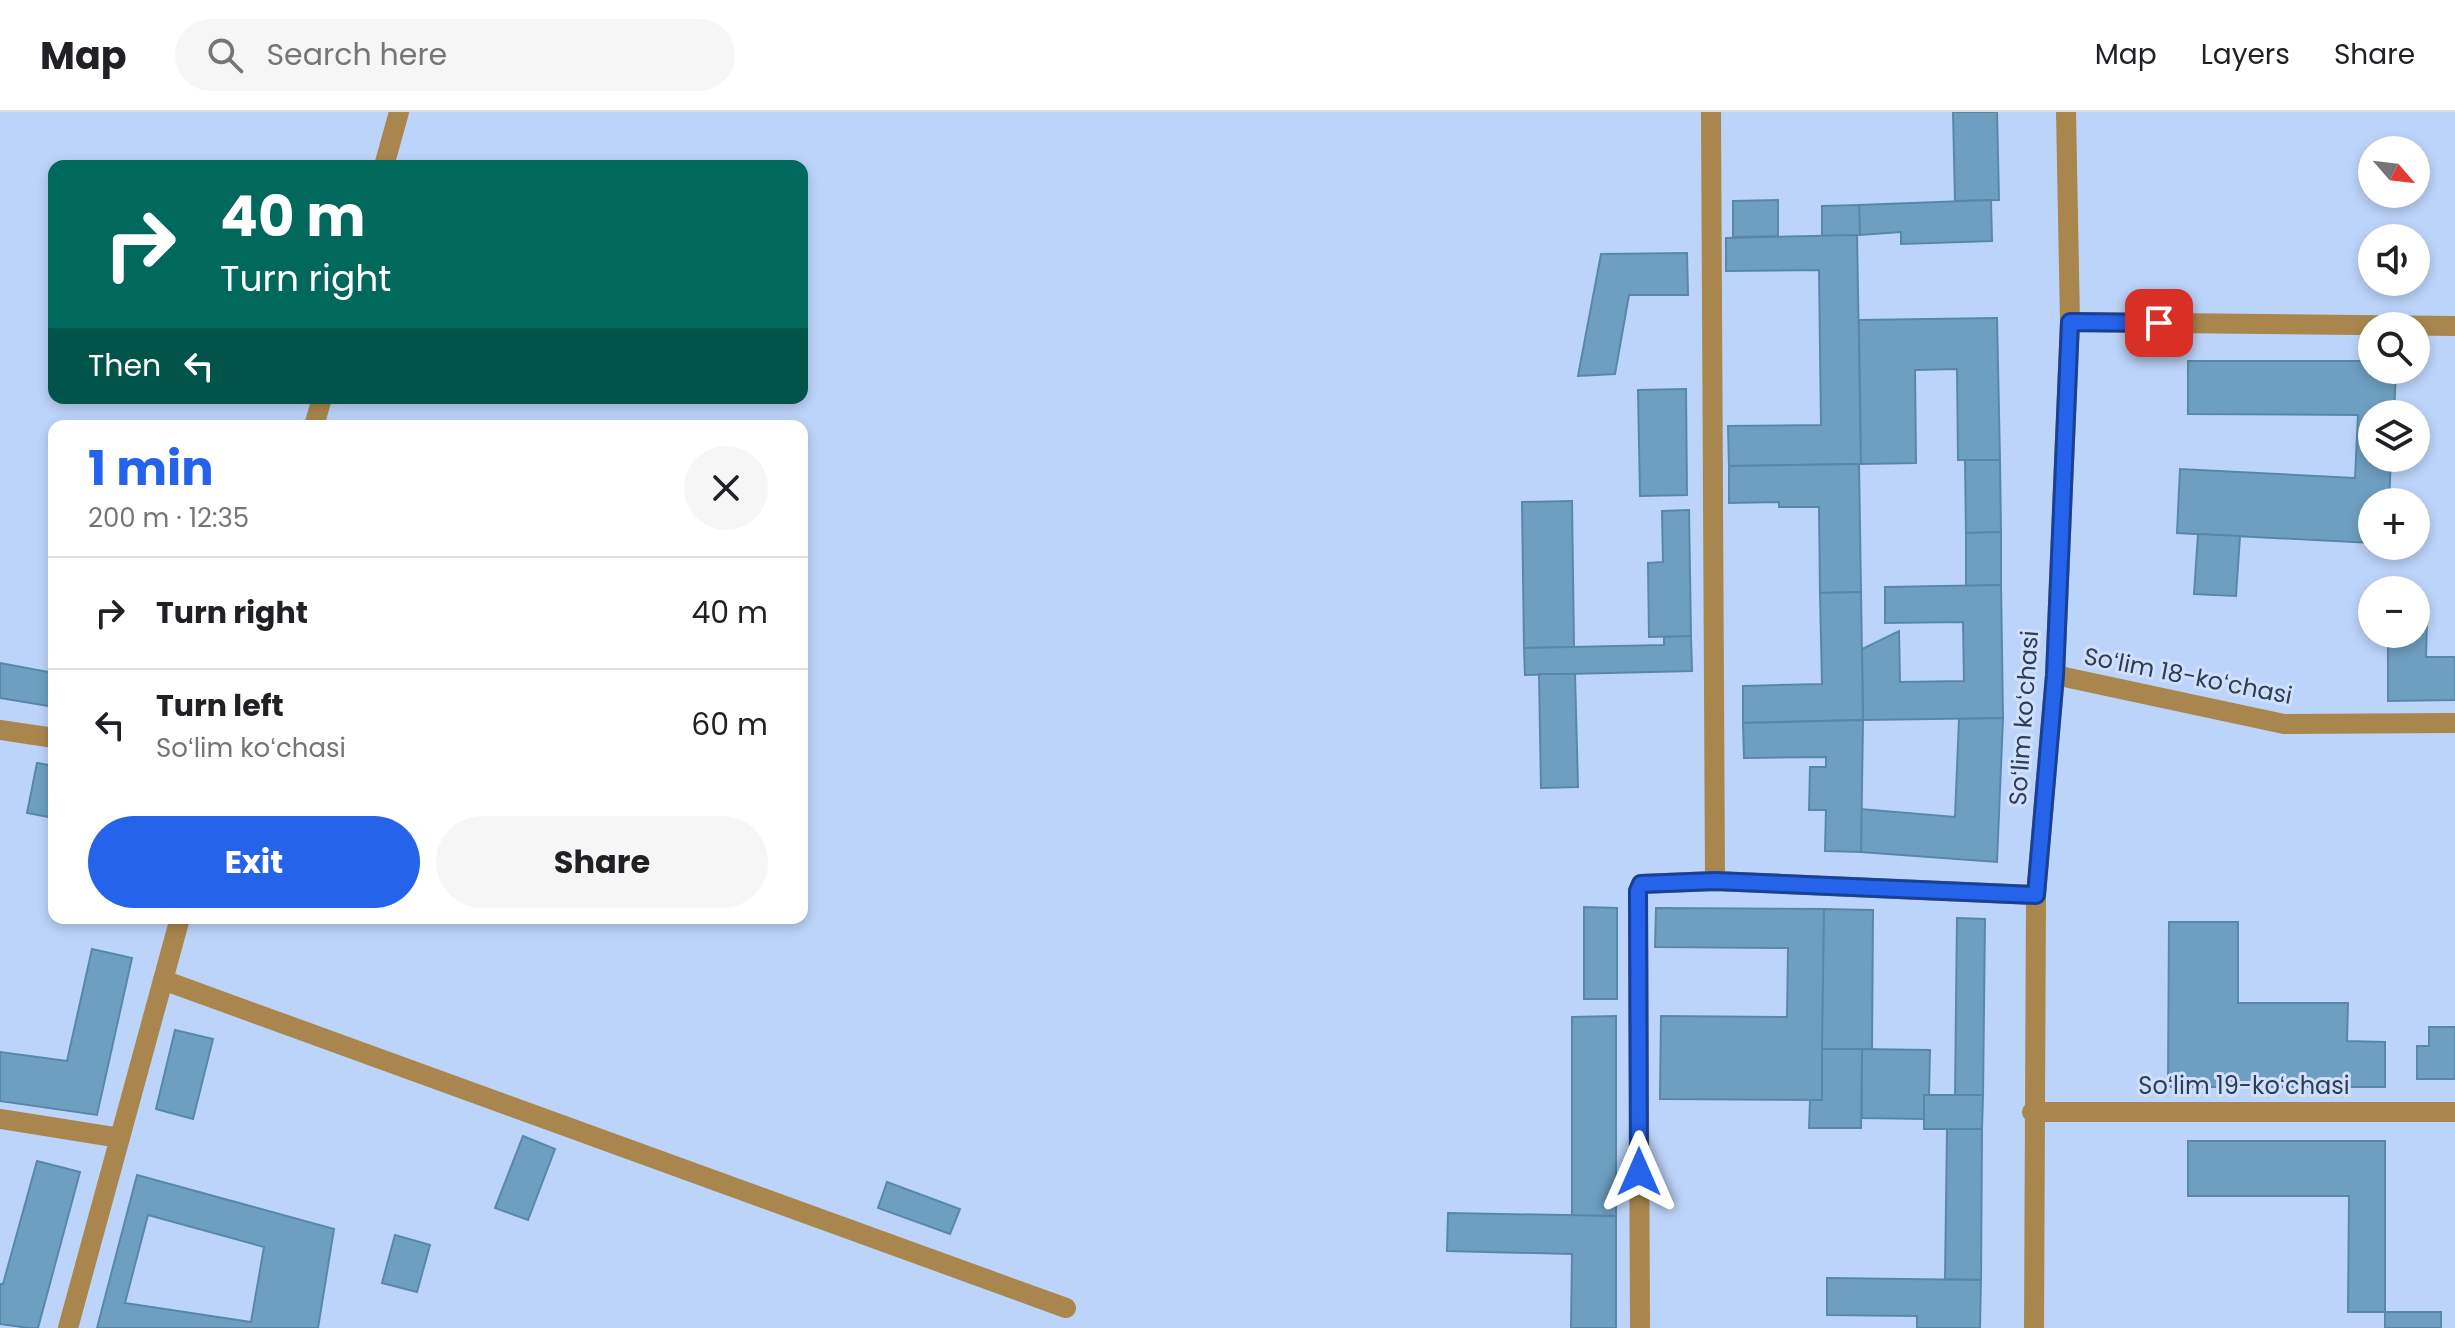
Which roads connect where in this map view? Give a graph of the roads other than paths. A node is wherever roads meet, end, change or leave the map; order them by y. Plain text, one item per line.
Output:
1 (399, 112) edge
2 (1711, 112) edge
3 (2066, 112) edge
4 (386, 160) edge
5 (2070, 322) junction
6 (2455, 326) edge
7 (2055, 675) junction
8 (2455, 723) edge
9 (0, 730) edge
10 (48, 737) edge
11 (1715, 881) junction
12 (2036, 895) junction
13 (178, 924) edge
14 (163, 980) junction
15 (2032, 1112) junction
16 (2455, 1112) edge
17 (0, 1119) edge
18 (120, 1138) junction
19 (1066, 1308) dead end
20 (68, 1328) edge
21 (1640, 1328) edge
22 (2034, 1328) edge

1 - 4 street
2 - 11 street
3 - 5 street, Soʻlim koʻchasi
5 - 6 street
5 - 7 street, Soʻlim koʻchasi
7 - 8 street, Soʻlim 18-koʻchasi
7 - 12 street, Soʻlim koʻchasi
9 - 10 street
11 - 12 street
11 - 21 street
12 - 15 street, Soʻlim koʻchasi
13 - 14 street
14 - 18 street
14 - 19 street
15 - 16 street, Soʻlim 19-koʻchasi
15 - 22 street, Soʻlim koʻchasi
17 - 18 street
18 - 20 street

